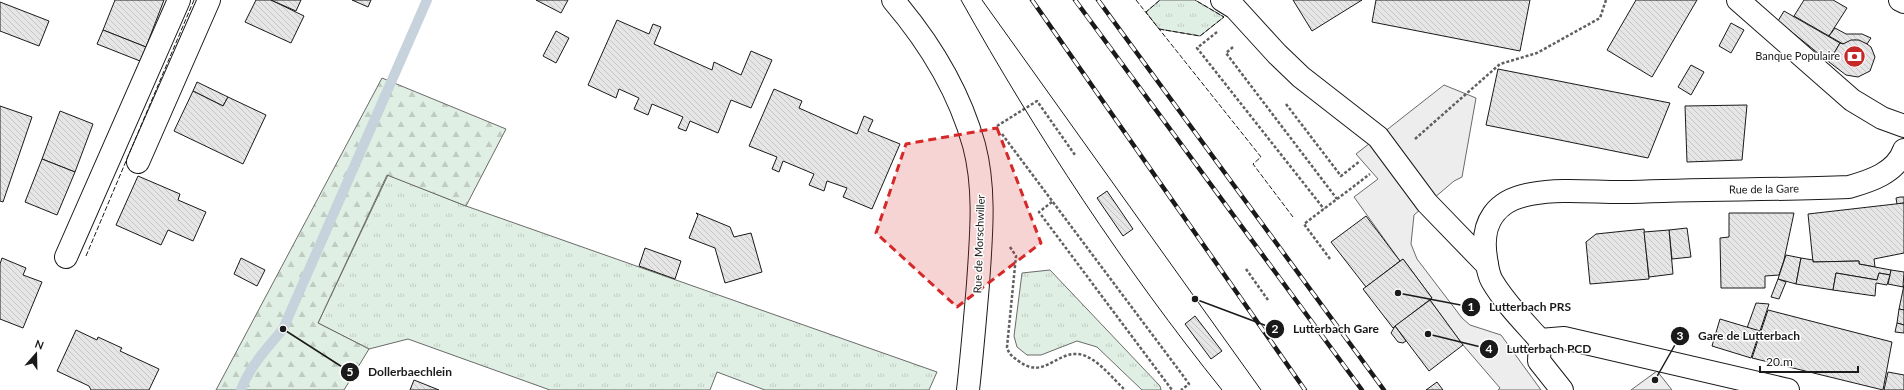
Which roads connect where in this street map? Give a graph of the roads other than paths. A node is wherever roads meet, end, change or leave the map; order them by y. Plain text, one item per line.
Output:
1 (179, 0) edge
2 (209, 0) edge
3 (893, 0) edge
4 (1222, 0) edge
5 (1738, 0) edge
6 (1900, 0) edge
7 (1904, 2) edge
8 (1904, 126) edge
9 (1903, 156) edge
10 (138, 162) dead end
11 (66, 257) dead end
12 (1487, 265) junction
13 (1540, 340) junction
14 (1736, 384) edge
15 (968, 390) edge
16 (1562, 390) edge
17 (1788, 390) edge

1 - 11 street
2 - 10 street
3 - 15 street, Rue de Morschwiller
4 - 12 street
5 - 8 street
6 - 7 street
9 - 12 street, Rue de la Gare
12 - 13 street
13 - 14 street
13 - 16 street
14 - 17 street

